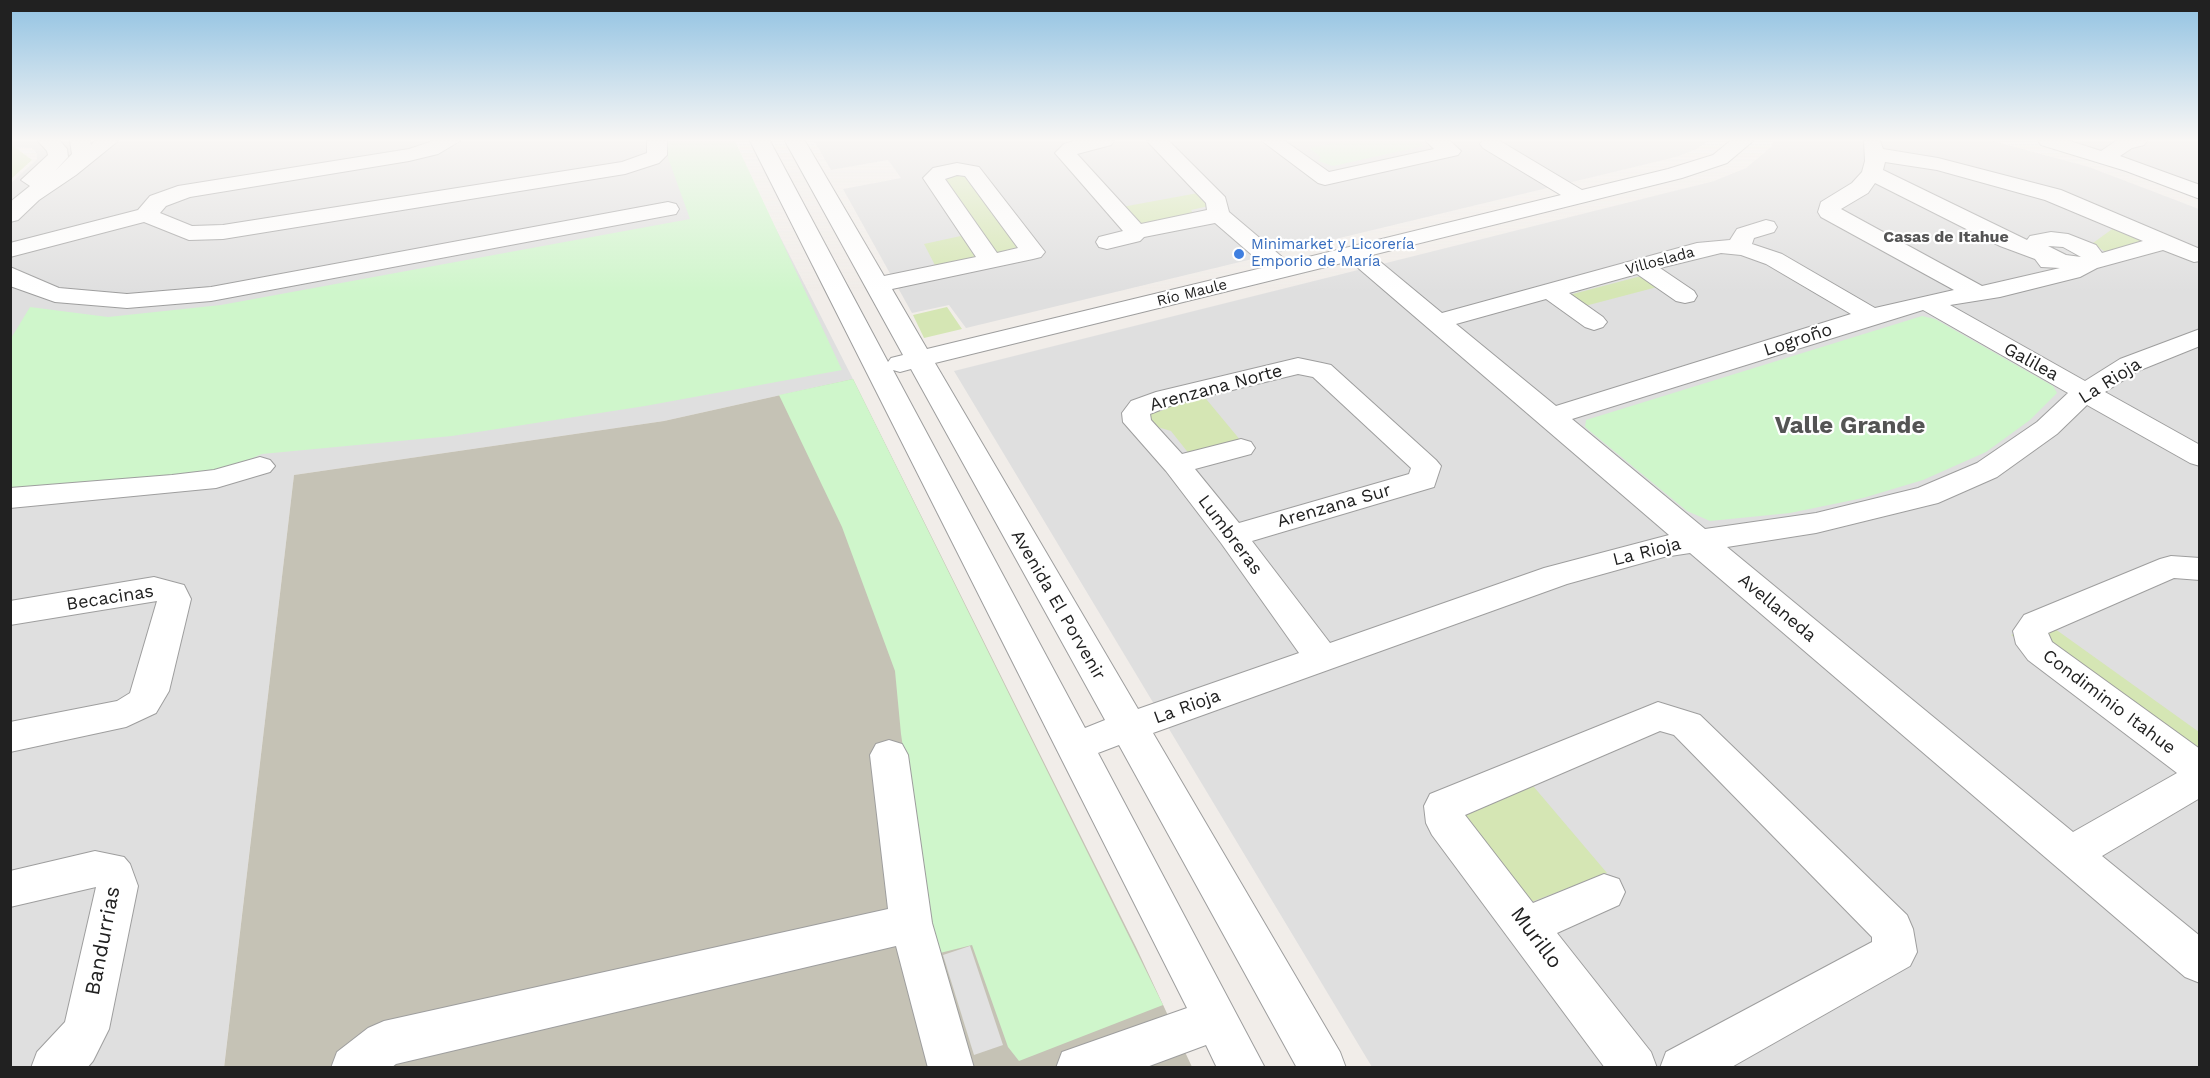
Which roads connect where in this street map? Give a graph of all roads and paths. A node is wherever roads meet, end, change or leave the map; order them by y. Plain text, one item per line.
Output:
1 (37, 191) edge
2 (185, 191) edge
3 (480, 191) edge
4 (786, 191) edge
5 (824, 191) edge
6 (943, 191) edge
7 (987, 191) edge
8 (1099, 191) edge
9 (1206, 191) edge
10 (1553, 191) edge
11 (1604, 191) edge
12 (1855, 191) edge
13 (1928, 191) edge
14 (2037, 191) edge
15 (1569, 200) junction
16 (668, 209) dead end
17 (1218, 214) junction
18 (10, 215) edge
19 (146, 215) junction
20 (2111, 219) junction
21 (1766, 227) dead end
22 (1136, 232) junction
23 (1107, 242) dead end
24 (2164, 242) junction
25 (2075, 244) junction
26 (1738, 248) junction
27 (10, 250) edge
28 (1355, 253) junction
29 (2194, 255) dead end
30 (990, 260) junction
31 (2090, 262) junction
32 (2046, 265) junction
33 (1641, 266) junction
34 (1283, 270) junction
35 (10, 274) edge
36 (878, 285) junction
37 (44, 290) junction
38 (1550, 291) junction
39 (1977, 293) junction
40 (1685, 296) dead end
41 (10, 300) edge
42 (1926, 302) junction
43 (1872, 316) junction
44 (1437, 322) junction
45 (1594, 322) dead end
46 (2199, 338) edge
47 (920, 359) junction
48 (878, 370) junction
49 (2085, 392) junction
50 (1136, 414) joint
51 (1551, 417) junction
52 (1241, 448) dead end
53 (2199, 456) edge
54 (1176, 465) junction
55 (260, 466) dead end
56 (1426, 466) joint
57 (10, 498) edge
58 (1232, 536) junction
59 (1697, 540) junction
60 (2199, 569) edge
61 (10, 614) edge
62 (1322, 658) junction
63 (1128, 728) junction
64 (10, 737) edge
65 (1075, 746) junction
66 (889, 755) dead end
67 (2199, 770) edge
68 (2199, 779) edge
69 (2070, 854) junction
70 (10, 889) edge
71 (1604, 892) dead end
72 (911, 923) junction
73 (1527, 926) junction
74 (2199, 963) edge
75 (1217, 1019) junction
76 (1080, 1067) edge
77 (54, 1068) edge
78 (354, 1068) edge
79 (951, 1068) edge
80 (1242, 1068) edge
81 (1323, 1068) edge
82 (1635, 1068) edge
83 (1683, 1068) edge

1 - 18 street
2 - 19 street
3 - 19 street
4 - 48 street
5 - 36 street, Avenida El Porvenir
6 - 30 street
7 - 30 street
8 - 22 street
9 - 17 street
10 - 15 street
11 - 15 street, Río Maule
12 - 39 street
13 - 32 street
14 - 20 street
15 - 28 street, Río Maule
16 - 37 street
17 - 22 street
17 - 34 street
19 - 27 street
20 - 24 street
20 - 25 street
21 - 26 street
22 - 23 street
24 - 29 street
24 - 31 street, Logroño
25 - 31 street
25 - 32 street
26 - 33 street, Villoslada
26 - 43 street, Villoslada
28 - 34 street, Río Maule
28 - 44 street, Avellaneda
30 - 36 street
31 - 32 street, Logroño
32 - 39 street, Logroño
33 - 38 street, Villoslada
33 - 40 street
34 - 47 street, Río Maule
35 - 37 street
36 - 47 street, Avenida El Porvenir
37 - 41 street
38 - 44 street, Villoslada
38 - 45 street
39 - 42 street, Logroño
42 - 43 street, Logroño
42 - 49 street, Galilea
43 - 51 street, Logroño
44 - 51 street, Avellaneda
46 - 49 street, La Rioja
47 - 48 street, Río Maule
47 - 63 street, Avenida El Porvenir
48 - 65 street
49 - 53 street, Galilea
49 - 59 street, La Rioja
50 - 54 street, Lumbreras
50 - 56 street, Arenzana Norte
51 - 59 street, Avellaneda
52 - 54 street
54 - 58 street, Lumbreras
55 - 57 street
56 - 58 street, Arenzana Sur
58 - 62 street, Lumbreras
59 - 62 street, La Rioja
59 - 69 street, Avellaneda
60 - 67 street, Condiminio Itahue
61 - 64 street, Becacinas
62 - 63 street, La Rioja
63 - 65 street, La Rioja
63 - 81 street, Avenida El Porvenir
65 - 75 street
66 - 72 street
68 - 69 street
69 - 74 street, Avellaneda
70 - 77 street, Bandurrias
71 - 73 street
72 - 78 street
72 - 79 street
73 - 82 street, Murillo
73 - 83 street, Murillo
75 - 76 street
75 - 80 street

